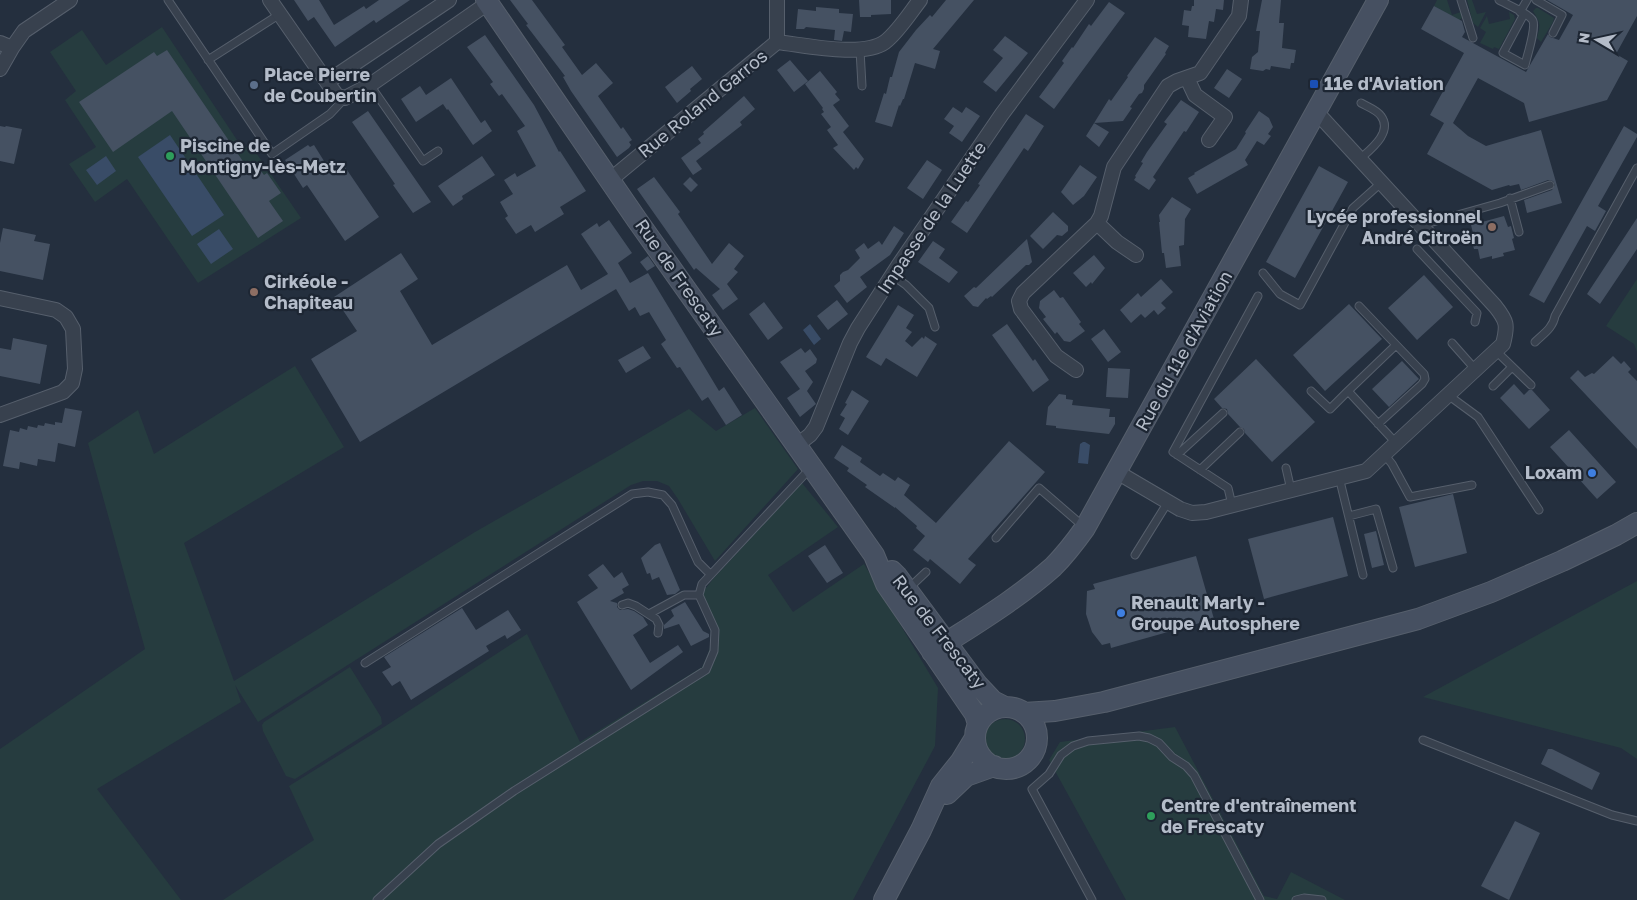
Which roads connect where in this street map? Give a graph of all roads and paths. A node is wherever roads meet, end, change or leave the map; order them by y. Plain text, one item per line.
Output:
1 (70, 0) edge
2 (168, 0) edge
3 (270, 0) edge
4 (449, 0) edge
5 (776, 0) edge
6 (920, 0) edge
7 (1087, 0) edge
8 (1241, 0) edge
9 (1378, 0) edge
10 (1461, 0) edge
11 (1499, 0) edge
12 (1527, 0) edge
13 (1536, 0) edge
14 (487, 2) edge
15 (1522, 13) junction
16 (280, 14) junction
17 (1553, 33) dead end
18 (1474, 38) dead end
19 (777, 42) junction
20 (6, 45) edge
21 (860, 50) junction
22 (208, 60) junction
23 (0, 69) edge
24 (1187, 78) junction
25 (327, 82) junction
26 (370, 85) junction
27 (862, 86) dead end
28 (345, 98) junction
29 (1361, 103) dead end
30 (1315, 113) junction
31 (1209, 140) dead end
32 (438, 151) dead end
33 (1361, 158) junction
34 (1637, 168) edge
35 (610, 180) junction
36 (1382, 182) junction
37 (1550, 185) dead end
38 (1510, 198) junction
39 (1097, 224) junction
40 (1422, 225) junction
41 (1519, 232) dead end
42 (1417, 249) dead end
43 (1136, 255) dead end
44 (1263, 273) dead end
45 (892, 275) junction
46 (1258, 296) dead end
47 (0, 298) edge
48 (1360, 306) dead end
49 (1475, 322) dead end
50 (935, 327) dead end
51 (1535, 342) dead end
52 (1452, 343) dead end
53 (1396, 345) junction
54 (1496, 351) junction
55 (1512, 367) junction
56 (1076, 370) dead end
57 (1475, 370) junction
58 (1531, 385) dead end
59 (1493, 386) dead end
60 (1311, 391) dead end
61 (1348, 391) junction
62 (1448, 395) junction
63 (1223, 413) dead end
64 (0, 415) edge
65 (1378, 424) junction
66 (1240, 432) dead end
67 (1396, 443) junction
68 (797, 445) junction
69 (1384, 454) junction
70 (1177, 455) junction
71 (813, 468) junction
72 (1286, 468) dead end
73 (1200, 470) junction
74 (1117, 472) junction
75 (1339, 478) junction
76 (1472, 485) dead end
77 (1291, 490) junction
78 (1168, 502) junction
79 (1232, 505) junction
80 (1539, 510) dead end
81 (1349, 516) junction
82 (1637, 524) edge
83 (1085, 528) junction
84 (996, 538) dead end
85 (1135, 555) dead end
86 (1392, 568) dead end
87 (926, 572) dead end
88 (710, 574) junction
89 (1363, 575) dead end
90 (902, 594) junction
91 (699, 595) junction
92 (622, 605) dead end
93 (649, 614) junction
94 (658, 633) dead end
95 (939, 648) junction
96 (365, 663) dead end
97 (1104, 702) junction
98 (1005, 707) junction
99 (1024, 713) junction
100 (976, 731) junction
101 (1036, 740) junction
102 (1424, 740) dead end
103 (994, 766) junction
104 (1637, 821) edge
105 (921, 830) junction
106 (377, 900) edge
107 (884, 900) edge
108 (1092, 900) edge
109 (1260, 900) edge
110 (1296, 900) edge
111 (1322, 900) edge

1 - 20 street
2 - 22 lane
3 - 16 street
4 - 25 street
5 - 19 street
6 - 21 street, Rue Roland Garros
7 - 45 street, Impasse de la Luette
8 - 24 street
9 - 30 street, Rue du 11e d'Aviation
10 - 18 lane
11 - 15 lane
12 - 15 lane
13 - 17 lane
14 - 26 street
14 - 35 street, Rue de Frescaty
15 - 15 lane
16 - 22 lane
16 - 25 street
19 - 21 street, Rue Roland Garros
19 - 35 street, Rue Roland Garros
20 - 23 street
21 - 27 lane
22 - 28 lane
24 - 31 street
24 - 39 street
25 - 28 street
26 - 28 street
26 - 32 lane
29 - 33 lane
30 - 33 street
30 - 74 street, Rue du 11e d'Aviation
33 - 36 street
34 - 51 lane
35 - 68 street, Rue de Frescaty
36 - 40 street
36 - 44 lane
37 - 38 lane
38 - 40 lane
38 - 41 lane
39 - 43 street
39 - 56 street
40 - 54 street
42 - 49 lane
45 - 50 lane
45 - 68 street, Impasse de la Luette
46 - 70 lane
47 - 64 street
48 - 53 lane
52 - 57 lane
53 - 61 lane
53 - 65 lane
54 - 55 lane
54 - 57 street
55 - 58 lane
55 - 59 lane
57 - 62 street
60 - 61 lane
61 - 65 lane
62 - 67 street
62 - 80 lane
63 - 70 lane
65 - 67 lane
66 - 73 lane
67 - 69 street
68 - 71 street, Rue de Frescaty
69 - 75 street
69 - 76 lane
70 - 73 lane
71 - 88 lane
71 - 90 street, Rue de Frescaty
72 - 77 lane
73 - 79 lane
74 - 78 street
74 - 83 street, Rue du 11e d'Aviation
75 - 77 street
75 - 81 lane
77 - 79 street
78 - 79 street
78 - 85 lane
81 - 86 lane
81 - 89 lane
82 - 97 street
83 - 84 lane
83 - 95 street, Rue du 11e d'Aviation
87 - 90 lane
88 - 91 lane
88 - 96 lane
90 - 95 street, Rue de Frescaty
91 - 93 lane
91 - 106 lane
92 - 93 lane
93 - 94 lane
95 - 98 street, Rue de Frescaty
95 - 100 street, Rue de Frescaty
97 - 99 street
97 - 101 street
98 - 99 street
98 - 100 street
99 - 101 street
100 - 103 street
100 - 105 street
101 - 103 street
102 - 104 lane
103 - 105 street
105 - 107 street
108 - 109 lane
110 - 111 lane

